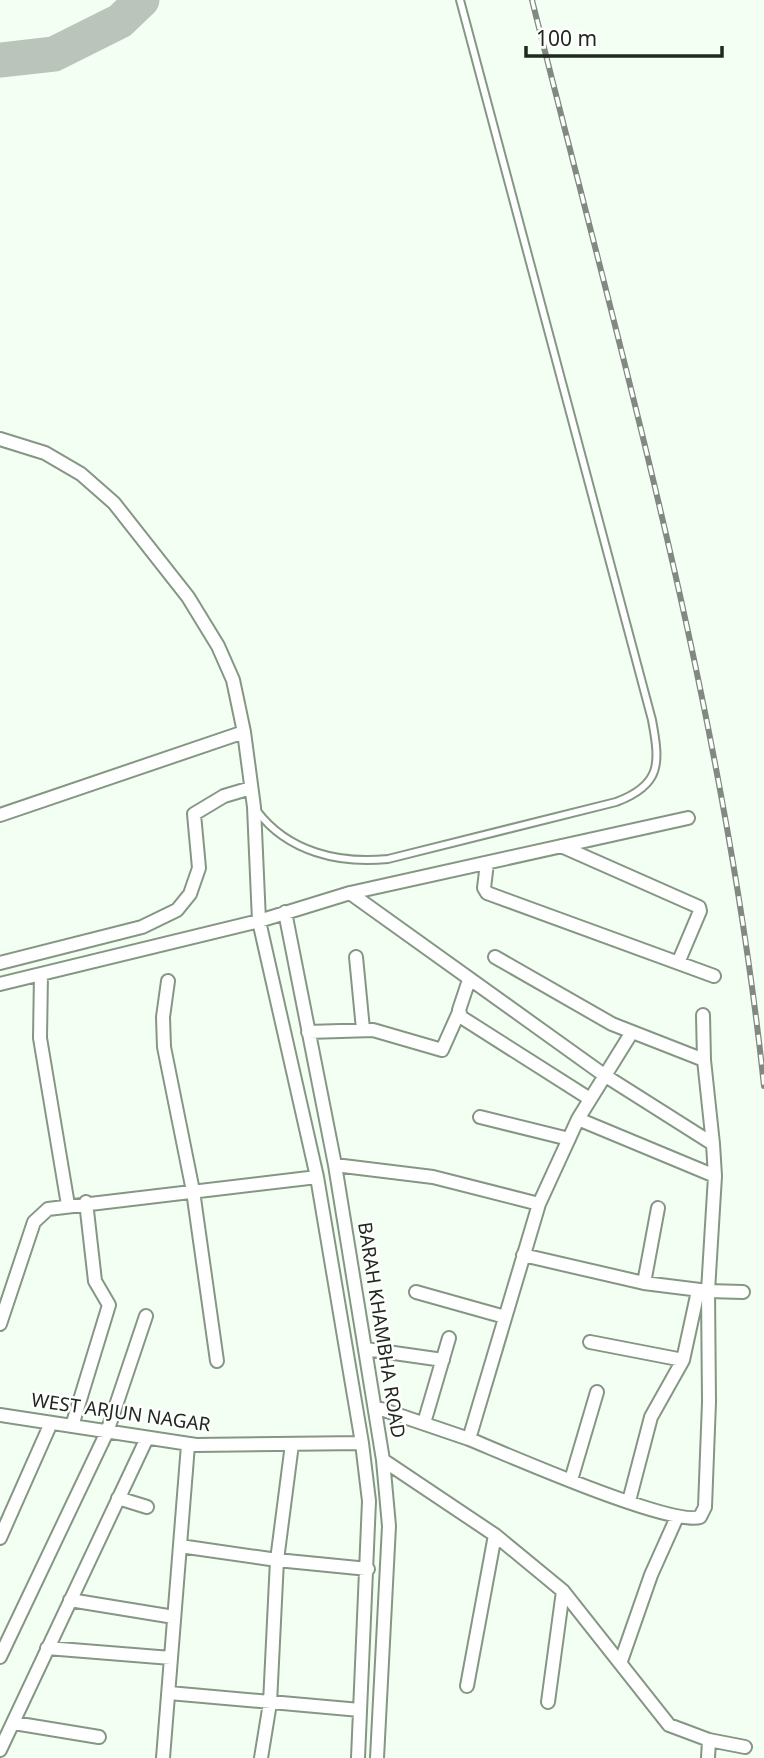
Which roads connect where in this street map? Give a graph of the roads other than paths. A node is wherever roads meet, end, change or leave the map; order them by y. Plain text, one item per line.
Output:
1 (460, 0) edge
2 (0, 439) edge
3 (244, 732) junction
4 (251, 788) junction
5 (254, 807) junction
6 (0, 815) edge
7 (688, 818) dead end
8 (561, 846) junction
9 (487, 863) junction
10 (350, 893) junction
11 (285, 912) junction
12 (259, 921) junction
13 (356, 957) dead end
14 (495, 957) dead end
15 (0, 963) edge
16 (678, 963) junction
17 (41, 974) junction
18 (714, 976) dead end
19 (469, 980) junction
20 (168, 981) dead end
21 (0, 984) edge
22 (458, 1012) junction
23 (703, 1015) dead end
24 (363, 1029) junction
25 (308, 1032) junction
26 (632, 1032) junction
27 (704, 1060) junction
28 (604, 1075) junction
29 (590, 1099) junction
30 (480, 1117) dead end
31 (578, 1119) junction
32 (569, 1139) junction
33 (713, 1144) junction
34 (335, 1165) junction
35 (715, 1176) junction
36 (317, 1177) junction
37 (193, 1191) junction
38 (86, 1202) junction
39 (539, 1204) junction
40 (68, 1205) junction
41 (658, 1208) dead end
42 (523, 1255) junction
43 (644, 1283) junction
44 (703, 1291) junction
45 (416, 1292) dead end
46 (743, 1292) dead end
47 (146, 1316) dead end
48 (505, 1317) junction
49 (0, 1324) edge
50 (449, 1338) dead end
51 (590, 1342) dead end
52 (366, 1349) junction
53 (443, 1360) junction
54 (683, 1360) junction
55 (217, 1362) dead end
56 (597, 1392) dead end
57 (375, 1407) junction
58 (0, 1415) edge
59 (51, 1423) junction
60 (424, 1423) junction
61 (72, 1426) junction
62 (107, 1432) junction
63 (147, 1438) junction
64 (469, 1440) junction
65 (362, 1443) junction
66 (188, 1444) junction
67 (292, 1444) junction
68 (383, 1460) junction
69 (571, 1480) junction
70 (118, 1497) junction
71 (629, 1501) junction
72 (148, 1507) dead end
73 (677, 1517) junction
74 (495, 1535) junction
75 (0, 1538) edge
76 (180, 1546) junction
77 (278, 1560) junction
78 (368, 1569) junction
79 (563, 1591) junction
80 (70, 1600) junction
81 (174, 1617) junction
82 (47, 1648) junction
83 (0, 1657) edge
84 (171, 1658) junction
85 (621, 1661) junction
86 (467, 1686) dead end
87 (169, 1693) junction
88 (548, 1702) dead end
89 (270, 1703) junction
90 (360, 1710) junction
91 (14, 1723) junction
92 (99, 1737) dead end
93 (709, 1740) junction
94 (745, 1747) dead end
95 (0, 1750) edge
96 (163, 1758) edge
97 (261, 1758) edge
98 (358, 1758) edge
99 (377, 1758) edge
100 (708, 1758) edge

1 - 5 lane
2 - 3 street, BARAH KHAMBHA ROAD
3 - 4 street, BARAH KHAMBHA ROAD
3 - 6 street
4 - 5 street, BARAH KHAMBHA ROAD
4 - 15 street
5 - 12 street, BARAH KHAMBHA ROAD
7 - 8 street
8 - 9 street
8 - 16 street
9 - 10 street
9 - 16 street
10 - 11 street
10 - 19 street
11 - 12 street
11 - 25 street, BARAH KHAMBHA ROAD
12 - 17 street
12 - 36 street, BARAH KHAMBHA ROAD
13 - 24 street
14 - 26 street
16 - 18 street
17 - 21 street
17 - 40 street
19 - 22 street
19 - 28 street
20 - 37 street
22 - 24 street
22 - 29 street
23 - 27 street
24 - 25 street
25 - 34 street, BARAH KHAMBHA ROAD
26 - 27 street
26 - 28 street
27 - 33 street
28 - 29 street
28 - 33 street
29 - 31 street
30 - 32 street
31 - 32 street
31 - 35 street
32 - 39 street
33 - 35 street
34 - 39 street
34 - 52 street, BARAH KHAMBHA ROAD
35 - 44 street
36 - 37 street
36 - 65 street, BARAH KHAMBHA ROAD
37 - 38 street
37 - 55 street
38 - 40 street
38 - 61 street
39 - 42 street
40 - 49 street
41 - 43 street
42 - 43 street
42 - 48 street
43 - 44 street
44 - 46 street
44 - 54 street
44 - 73 street
45 - 48 street
47 - 62 street
48 - 64 street
50 - 53 street
51 - 54 street
52 - 53 street
52 - 57 street, BARAH KHAMBHA ROAD
53 - 60 street
54 - 71 street
56 - 69 street
57 - 60 street
57 - 68 street, BARAH KHAMBHA ROAD
58 - 59 street, WEST ARJUN NAGAR
59 - 61 street, WEST ARJUN NAGAR
59 - 75 street
60 - 64 street
61 - 62 street, WEST ARJUN NAGAR
62 - 63 street, WEST ARJUN NAGAR
62 - 83 street
63 - 66 street, WEST ARJUN NAGAR
63 - 70 street
64 - 69 street
65 - 67 street, WEST ARJUN NAGAR
65 - 78 street, BARAH KHAMBHA ROAD
66 - 67 street, WEST ARJUN NAGAR
66 - 76 street
67 - 77 street
68 - 74 street
68 - 99 street, BARAH KHAMBHA ROAD
69 - 71 street
70 - 72 street
70 - 80 street
71 - 73 street
73 - 85 street
74 - 79 street
74 - 86 street
76 - 77 street
76 - 81 street
77 - 78 street
77 - 89 street
78 - 90 street, BARAH KHAMBHA ROAD
79 - 85 street
79 - 88 street
80 - 81 street
80 - 82 street
81 - 84 street
82 - 84 street
82 - 91 street
84 - 87 street
85 - 93 street
87 - 89 street
87 - 96 street
89 - 90 street
89 - 97 street
90 - 98 street, BARAH KHAMBHA ROAD
91 - 92 street
91 - 95 street
93 - 94 street
93 - 100 street

